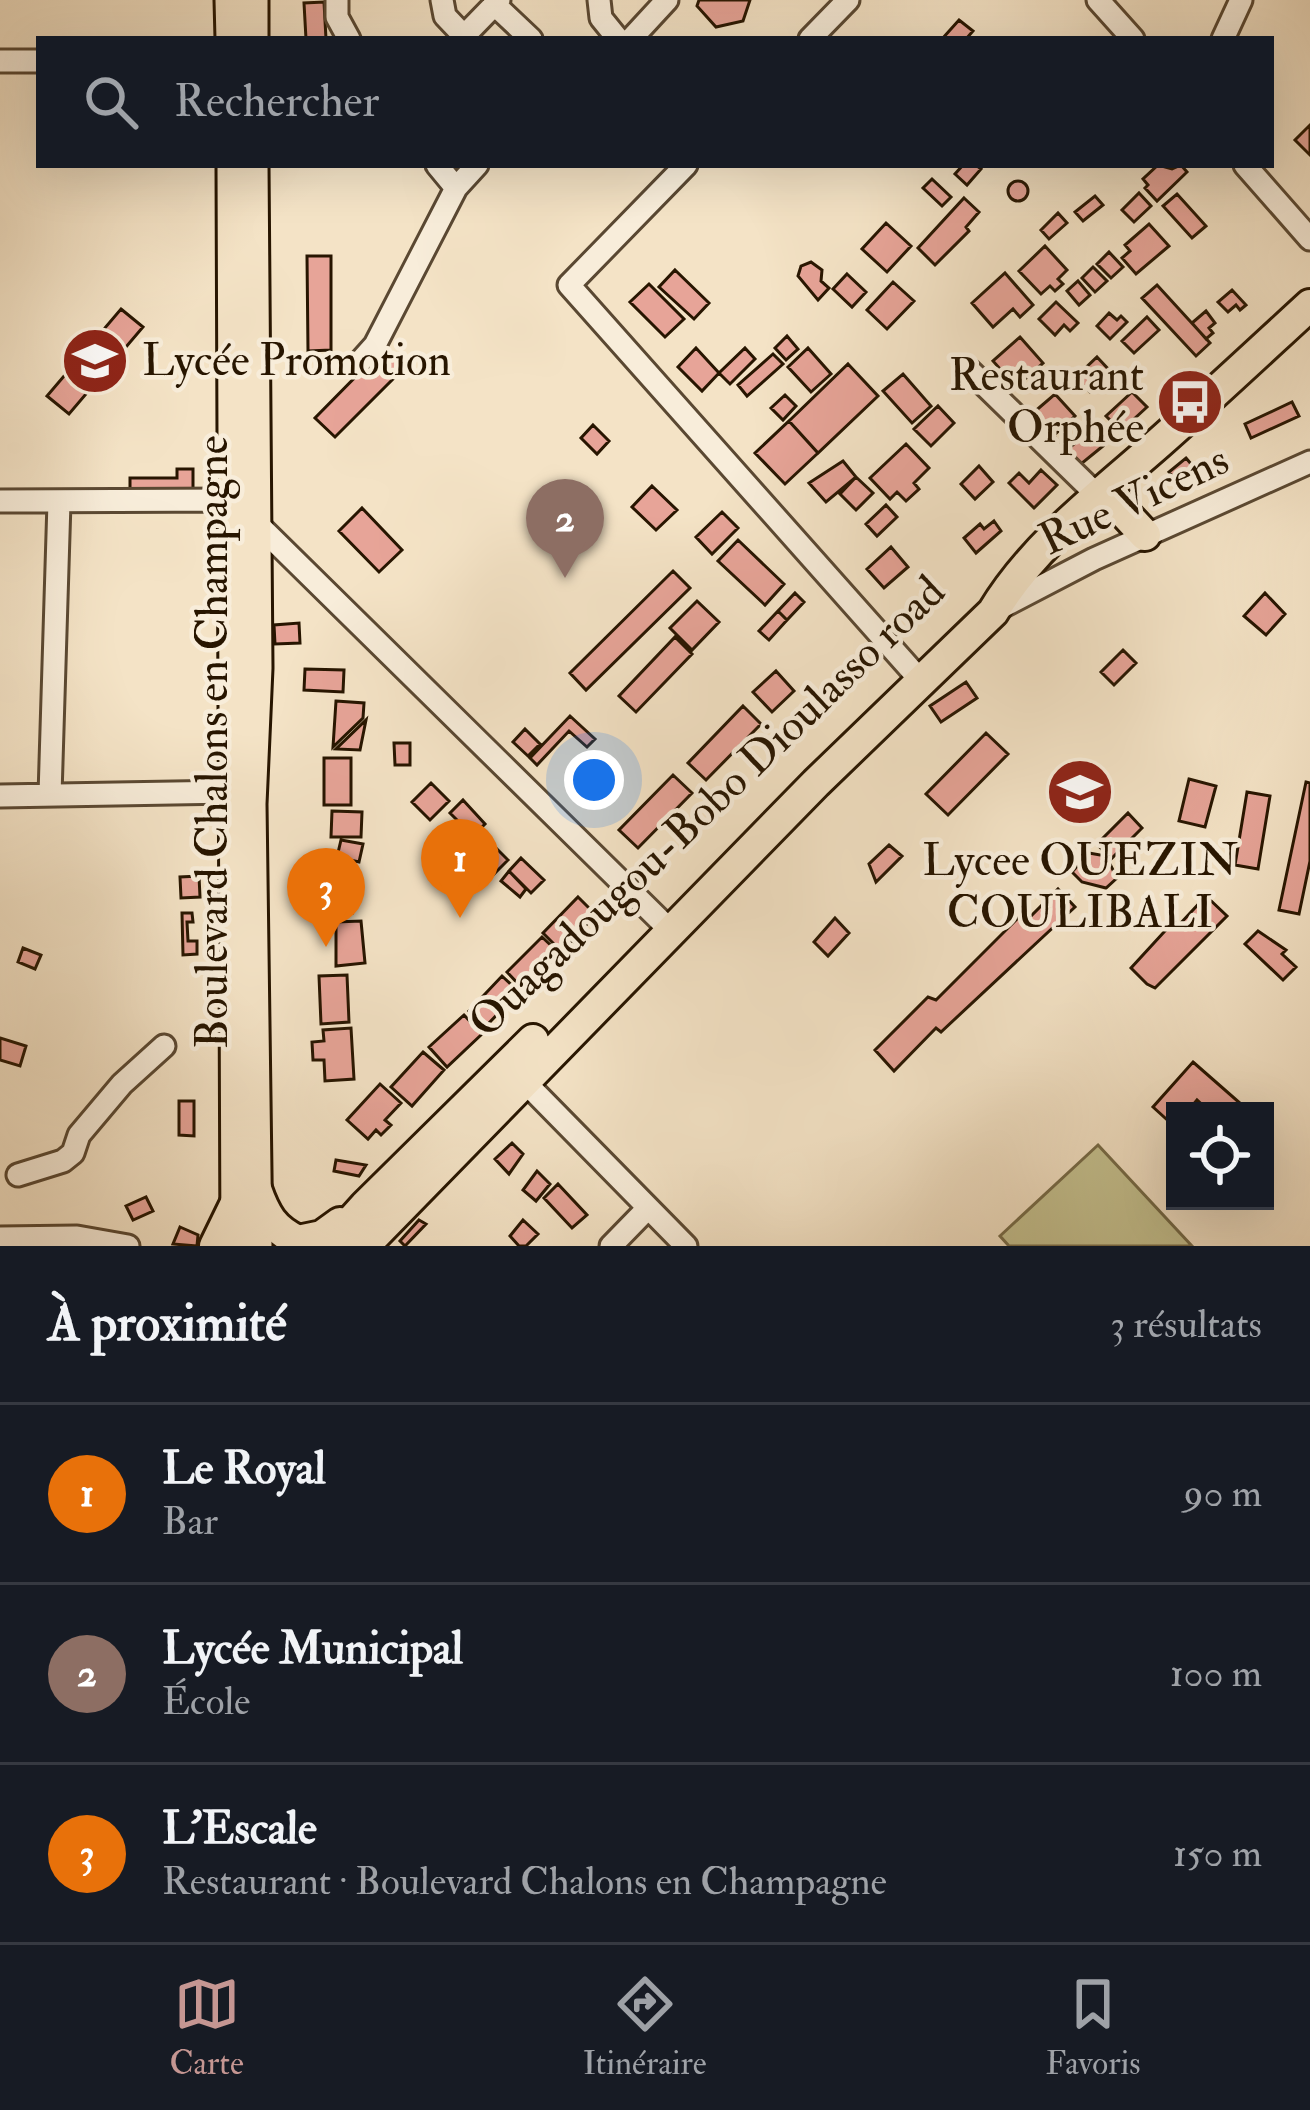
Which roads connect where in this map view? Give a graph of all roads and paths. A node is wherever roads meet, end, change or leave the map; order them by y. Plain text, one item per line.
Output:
1 (229, 0) edge
2 (254, 0) edge
3 (337, 0) edge
4 (442, 0) edge
5 (599, 0) edge
6 (667, 0) edge
7 (848, 0) edge
8 (1098, 0) edge
9 (1241, 0) edge
10 (496, 2) edge
11 (230, 36) edge
12 (254, 36) edge
13 (348, 36) edge
14 (528, 36) edge
15 (616, 36) edge
16 (634, 36) edge
17 (813, 36) edge
18 (1129, 36) edge
19 (1224, 36) edge
20 (36, 61) edge
21 (0, 62) edge
22 (231, 168) edge
23 (254, 168) edge
24 (439, 168) edge
25 (474, 168) edge
26 (683, 168) edge
27 (1247, 168) edge
28 (456, 188) junction
29 (1310, 239) edge
30 (1310, 305) edge
31 (358, 364) dead end
32 (966, 367) dead end
33 (1310, 462) edge
34 (1101, 494) junction
35 (233, 500) junction
36 (0, 501) edge
37 (58, 502) junction
38 (257, 526) junction
39 (1145, 536) junction
40 (1001, 598) junction
41 (915, 674) junction
42 (50, 795) junction
43 (0, 796) edge
44 (242, 798) junction
45 (664, 924) junction
46 (164, 1046) dead end
47 (516, 1073) junction
48 (18, 1175) dead end
49 (246, 1197) junction
50 (365, 1206) junction
51 (648, 1208) junction
52 (13, 1241) edge
53 (240, 1244) edge
54 (366, 1245) edge
55 (128, 1246) edge
56 (329, 1246) edge
57 (611, 1246) edge
58 (686, 1246) edge

1 - 11 main road
2 - 12 main road
3 - 13 street
4 - 10 street
5 - 15 street
6 - 16 street
7 - 17 street
8 - 18 street
9 - 19 street
10 - 14 street
20 - 21 street
22 - 35 main road, Boulevard Chalons en Champagne
23 - 38 main road, Boulevard Chalons en Champagne
24 - 28 street
25 - 28 street
26 - 41 street
27 - 29 street
28 - 31 street
30 - 34 highway, Ouagadougou-Bobo Dioulasso road
32 - 34 street
33 - 39 street, Rue Vicens
34 - 39 highway
34 - 40 highway, Ouagadougou-Bobo Dioulasso road
35 - 37 street
35 - 38 street
35 - 44 main road, Boulevard Chalons en Champagne
36 - 37 street
37 - 42 street
38 - 44 main road, Boulevard Chalons en Champagne
38 - 45 street
39 - 40 street, Rue Vicens
40 - 41 highway, Ouagadougou-Bobo Dioulasso road
41 - 45 highway, Ouagadougou-Bobo Dioulasso road
42 - 43 street
42 - 44 street
44 - 49 main road, Boulevard Chalons en Champagne
45 - 47 highway, Ouagadougou-Bobo Dioulasso road
46 - 48 street
47 - 50 highway, Ouagadougou-Bobo Dioulasso road
47 - 51 street
47 - 54 highway, Ouagadougou-Bobo Dioulasso road
49 - 50 highway
49 - 53 highway
49 - 53 main road, Boulevard Chalons en Champagne
50 - 56 highway, Ouagadougou-Bobo Dioulasso road
51 - 57 street
51 - 58 street
52 - 55 street

